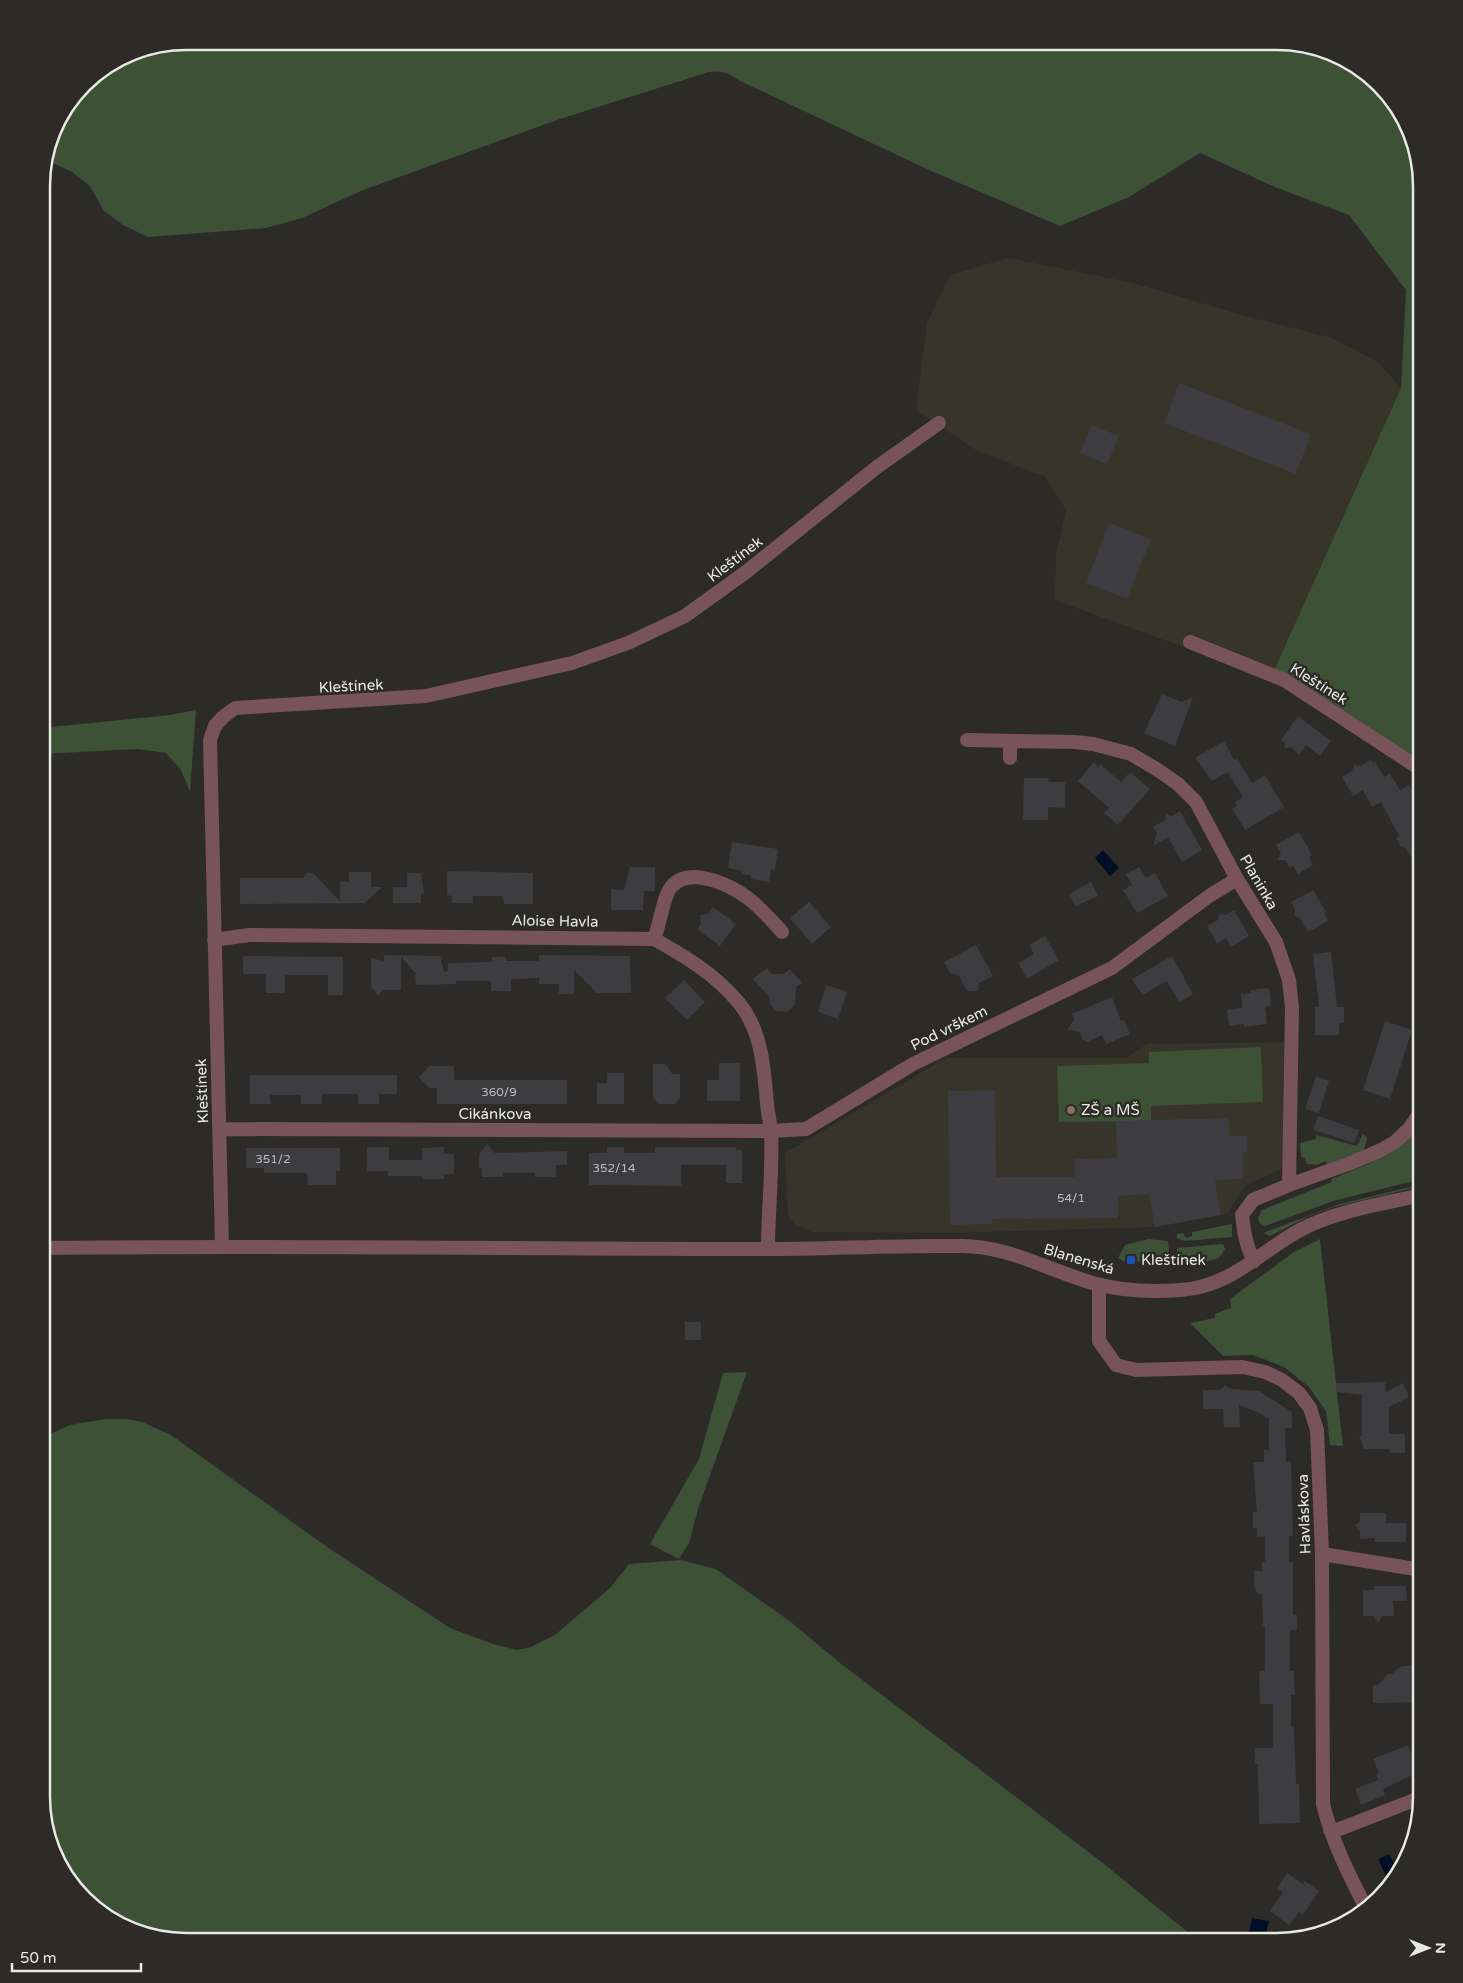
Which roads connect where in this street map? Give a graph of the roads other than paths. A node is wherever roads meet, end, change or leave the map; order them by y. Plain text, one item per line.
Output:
1 (939, 423) dead end
2 (1190, 642) dead end
3 (967, 740) dead end
4 (1010, 741) junction
5 (1010, 758) dead end
6 (1413, 764) edge
7 (1237, 879) junction
8 (782, 932) dead end
9 (654, 939) junction
10 (214, 940) junction
11 (1413, 1124) edge
12 (220, 1129) junction
13 (771, 1131) junction
14 (1289, 1184) junction
15 (1413, 1197) edge
16 (222, 1246) junction
17 (50, 1248) edge
18 (768, 1249) junction
19 (1254, 1261) junction
20 (1099, 1285) junction
21 (1322, 1554) junction
22 (1413, 1569) edge
23 (1413, 1801) edge
24 (1330, 1830) junction
25 (1363, 1902) edge

1 - 10 street, Kleštínek
2 - 6 street, Kleštínek
3 - 4 street, Planinka
4 - 5 street
4 - 7 street, Planinka
7 - 13 street, Pod vrškem
7 - 14 street, Planinka
8 - 9 street
9 - 10 street, Aloise Havla
9 - 13 street, Aloise Havla
10 - 12 street, Kleštínek
11 - 14 street
12 - 13 street, Cikánkova
12 - 16 street, Kleštínek
13 - 18 street
14 - 19 street
15 - 19 street, Blanenská
16 - 17 street, Blanenská
16 - 18 street, Blanenská
18 - 20 street, Blanenská
19 - 20 street, Blanenská
20 - 21 street, Havláskova
21 - 22 street
21 - 24 street, Havláskova
23 - 24 street
24 - 25 street, Havláskova

